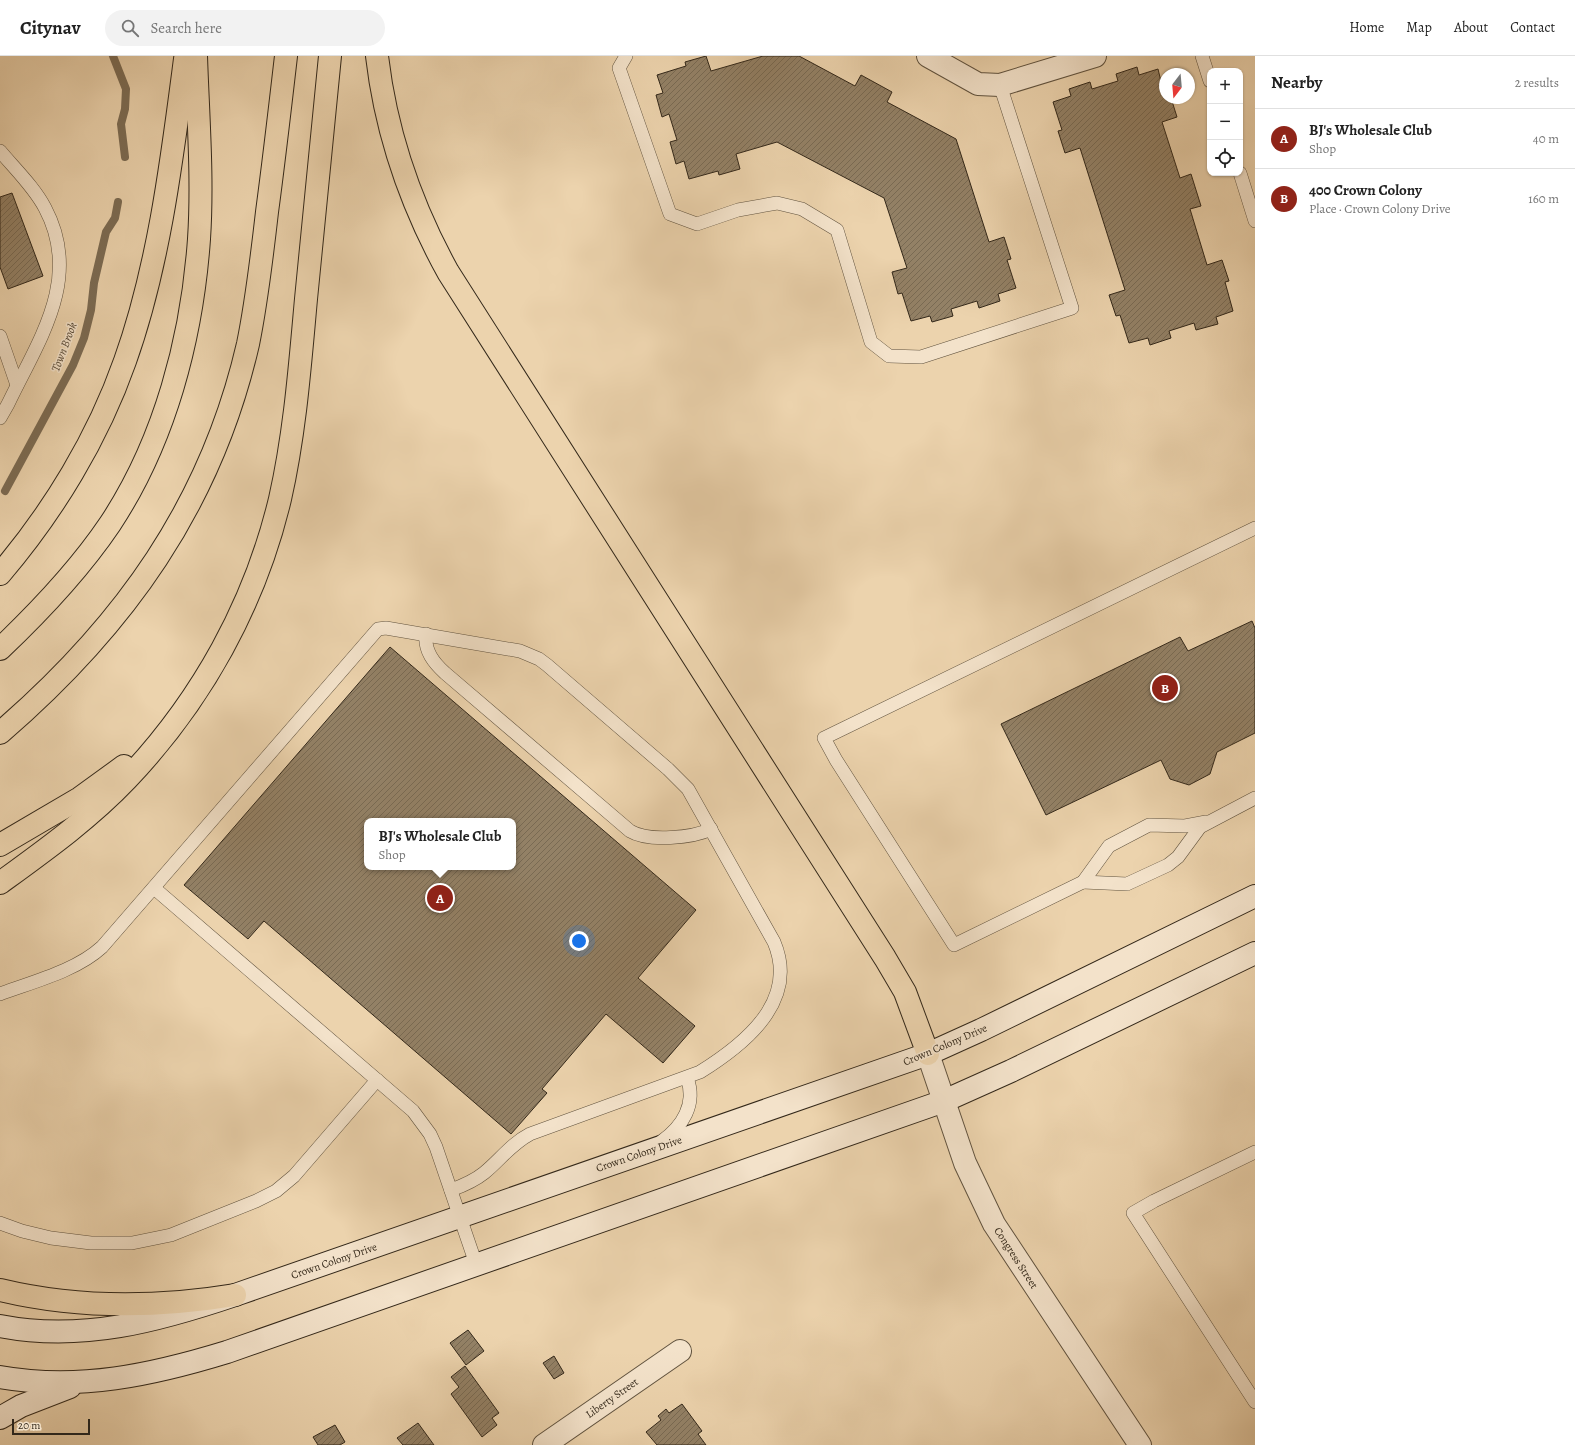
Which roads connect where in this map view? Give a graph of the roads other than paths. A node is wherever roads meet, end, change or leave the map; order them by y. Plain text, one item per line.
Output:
1 (186, 56) edge
2 (196, 56) edge
3 (286, 56) edge
4 (330, 56) edge
5 (378, 56) edge
6 (626, 56) edge
7 (928, 56) edge
8 (1095, 56) edge
9 (1202, 56) edge
10 (1207, 72) edge
11 (1000, 85) junction
12 (0, 151) edge
13 (1241, 176) edge
14 (1255, 221) edge
15 (0, 336) edge
16 (18, 385) junction
17 (0, 418) edge
18 (1255, 528) edge
19 (0, 574) edge
20 (426, 634) junction
21 (0, 649) edge
22 (173, 725) junction
23 (0, 733) edge
24 (1255, 798) edge
25 (1206, 822) junction
26 (711, 829) junction
27 (0, 845) edge
28 (1083, 882) junction
29 (0, 883) edge
30 (154, 888) junction
31 (1255, 896) edge
32 (1255, 953) edge
33 (0, 994) edge
34 (928, 1054) junction
35 (687, 1078) junction
36 (377, 1080) junction
37 (944, 1101) junction
38 (648, 1150) junction
39 (1255, 1152) edge
40 (451, 1190) junction
41 (460, 1216) junction
42 (0, 1223) edge
43 (476, 1264) junction
44 (0, 1290) edge
45 (235, 1295) junction
46 (0, 1326) edge
47 (680, 1351) dead end
48 (0, 1378) edge
49 (85, 1382) junction
50 (1255, 1402) edge
51 (0, 1418) edge
52 (544, 1445) edge
53 (1140, 1445) edge

1 - 19 highway
2 - 21 highway
3 - 23 highway
4 - 22 highway
5 - 34 highway
6 - 11 lane
7 - 11 street
8 - 11 street
9 - 10 lane
12 - 16 lane
13 - 14 lane
15 - 16 lane
16 - 17 lane
18 - 28 lane
20 - 26 lane
20 - 26 lane
20 - 30 lane
22 - 27 highway
22 - 29 highway
24 - 25 lane
25 - 28 lane
25 - 28 lane
26 - 35 lane
30 - 33 lane
30 - 36 lane
31 - 34 street, Crown Colony Drive
32 - 37 street
34 - 37 street, Congress Street
34 - 38 street, Crown Colony Drive
35 - 38 lane
35 - 40 lane
36 - 40 lane
36 - 42 lane
37 - 43 street
37 - 53 street, Congress Street
38 - 41 street, Crown Colony Drive
39 - 50 lane
40 - 41 lane
41 - 43 lane
41 - 45 street, Crown Colony Drive
43 - 49 street
44 - 45 highway
45 - 46 street, Crown Colony Drive
47 - 52 street, Liberty Street
48 - 49 street
49 - 51 street

